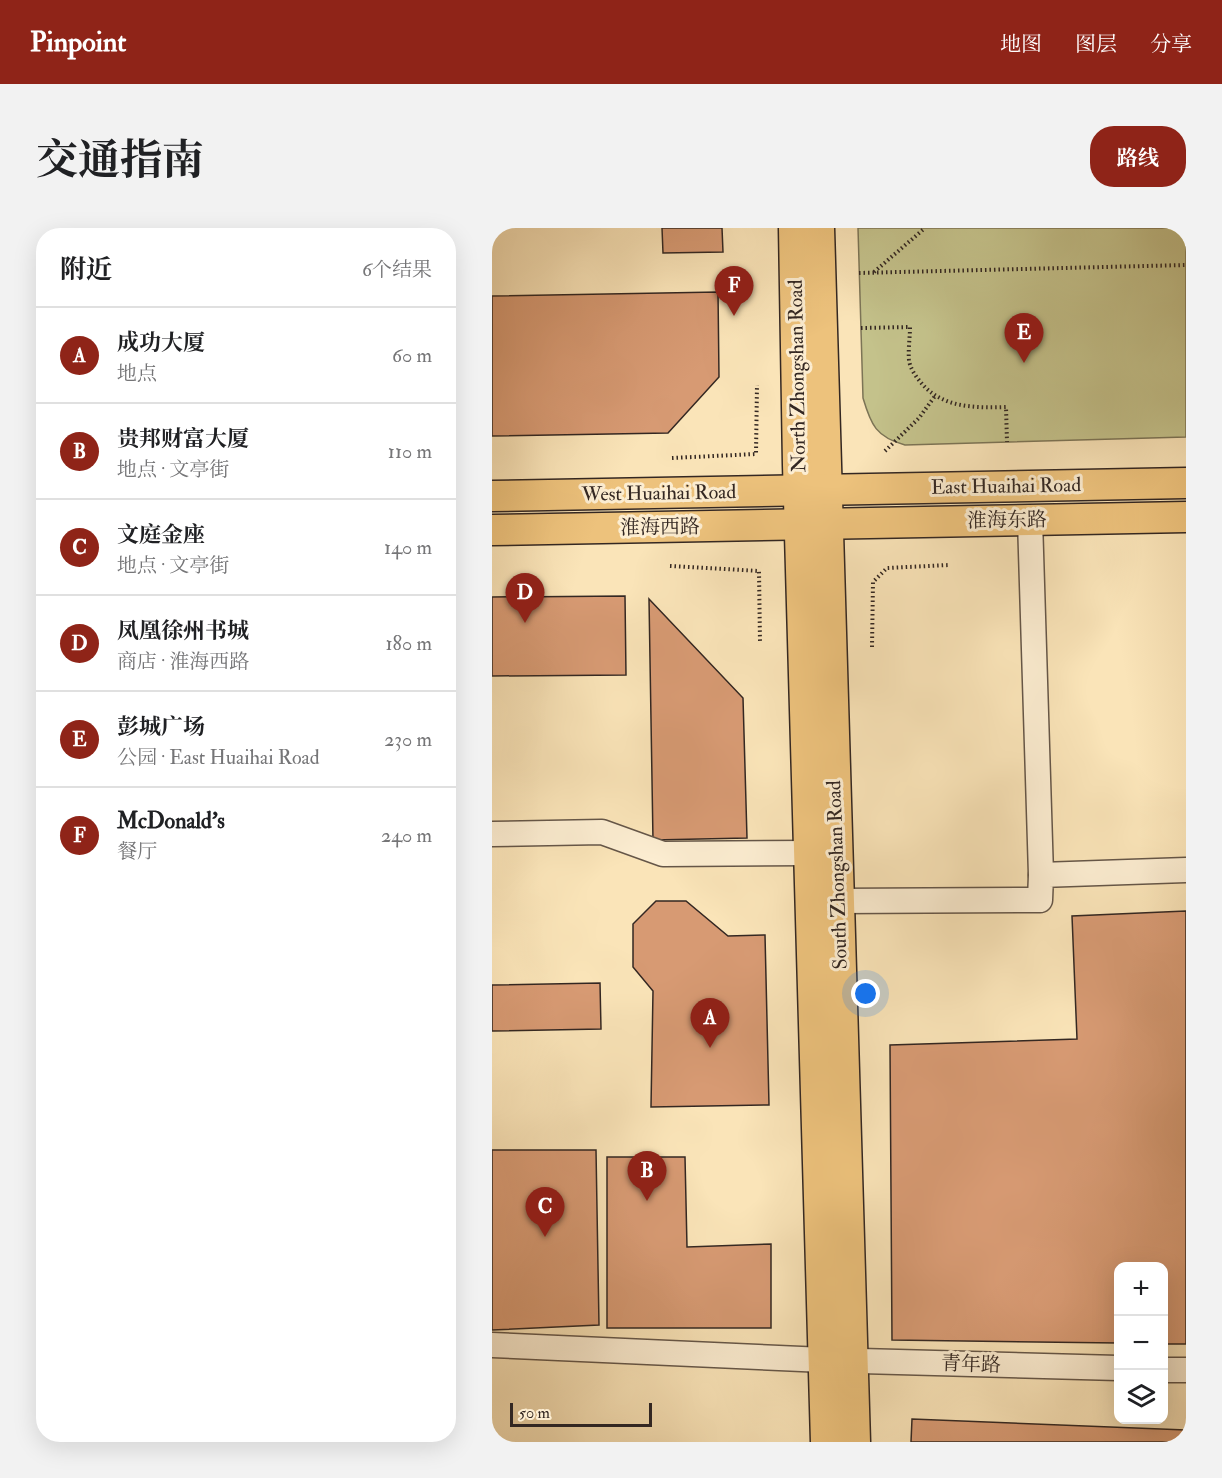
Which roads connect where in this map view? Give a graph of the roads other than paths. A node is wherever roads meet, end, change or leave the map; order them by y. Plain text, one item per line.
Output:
1 (794, 228) edge
2 (819, 228) edge
3 (1186, 483) edge
4 (813, 490) junction
5 (492, 496) edge
6 (1186, 517) edge
7 (1030, 520) junction
8 (814, 524) junction
9 (492, 530) edge
10 (492, 834) edge
11 (810, 853) junction
12 (1186, 870) edge
13 (1041, 874) junction
14 (838, 902) junction
15 (492, 1345) edge
16 (837, 1360) junction
17 (1114, 1368) edge
18 (1168, 1370) edge
19 (1186, 1370) edge
20 (826, 1442) edge
21 (855, 1442) edge

1 - 4 main road, North Zhongshan Road
2 - 4 main road, North Zhongshan Road
3 - 4 main road, East Huaihai Road
4 - 5 main road, West Huaihai Road
4 - 8 main road, North Zhongshan Road
6 - 7 main road, 淮海东路
7 - 8 main road, 淮海东路
7 - 13 street
8 - 9 main road, 淮海西路
8 - 11 main road, South Zhongshan Road
8 - 14 main road, South Zhongshan Road
10 - 11 street
11 - 16 main road, South Zhongshan Road
12 - 13 street
13 - 14 street
14 - 16 main road, South Zhongshan Road
15 - 16 street, 青年路
16 - 17 street, 青年路
16 - 20 main road, South Zhongshan Road
16 - 21 main road, South Zhongshan Road
18 - 19 street

